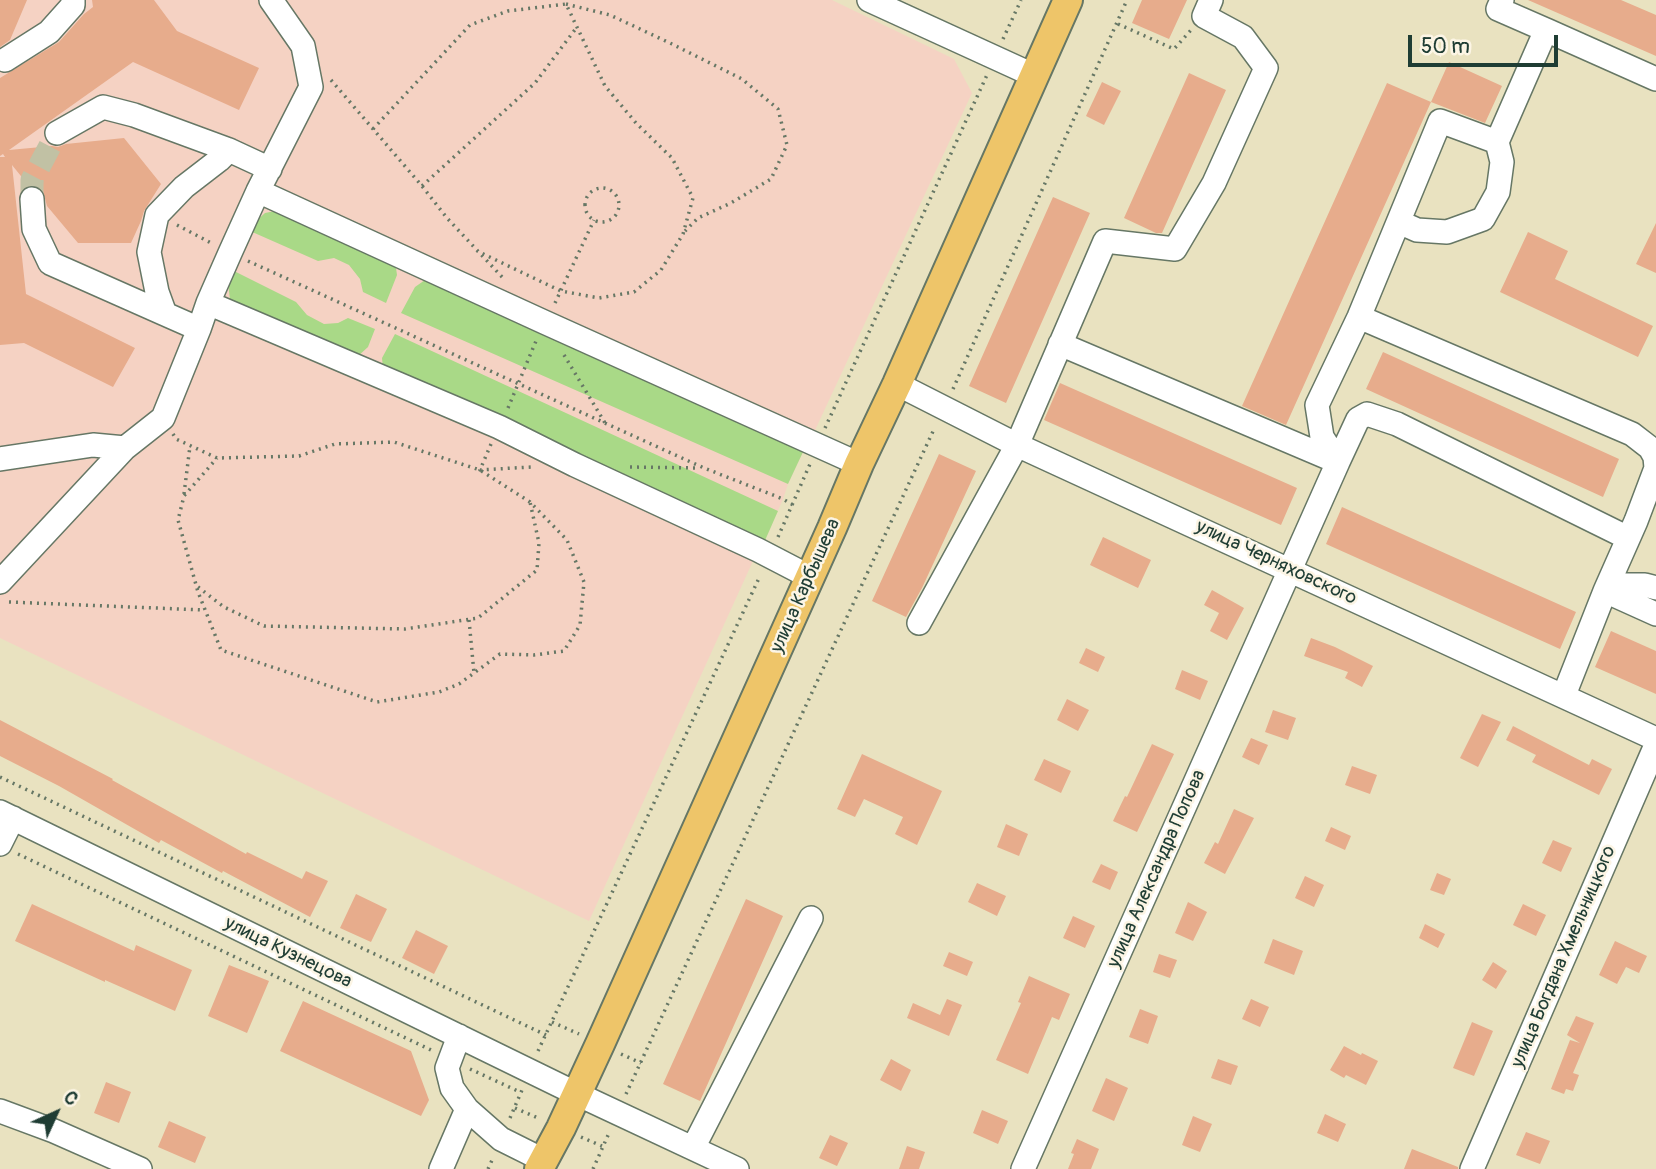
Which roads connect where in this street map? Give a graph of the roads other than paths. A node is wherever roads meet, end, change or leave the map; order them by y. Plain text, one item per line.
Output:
1 (73, 0) edge
2 (271, 0) edge
3 (869, 0) edge
4 (1068, 0) edge
5 (1502, 0) edge
6 (1207, 8) edge
7 (1546, 30) junction
8 (5, 60) dead end
9 (1033, 75) junction
10 (1656, 79) edge
11 (57, 133) tunnel mouth
12 (1497, 142) junction
13 (229, 150) junction
14 (270, 169) junction
15 (258, 191) junction
16 (32, 199) tunnel mouth
17 (1399, 222) junction
18 (208, 303) junction
19 (165, 314) junction
20 (1359, 317) junction
21 (199, 330) junction
22 (1060, 344) junction
23 (897, 384) junction
24 (1017, 445) junction
25 (125, 448) junction
26 (0, 459) edge
27 (1338, 462) junction
28 (859, 464) junction
29 (1628, 538) junction
30 (1291, 570) junction
31 (810, 576) junction
32 (0, 582) edge
33 (1656, 589) edge
34 (1605, 591) junction
35 (1656, 614) edge
36 (919, 623) dead end
37 (1564, 695) junction
38 (1656, 738) edge
39 (1656, 745) edge
40 (6, 815) edge
41 (6, 848) edge
42 (811, 918) dead end
43 (459, 1036) junction
44 (577, 1094) junction
45 (467, 1110) junction
46 (0, 1111) edge
47 (693, 1148) junction
48 (541, 1165) edge
49 (140, 1169) edge
50 (441, 1169) edge
51 (737, 1169) edge
52 (1023, 1169) edge
53 (1472, 1169) edge

1 - 8 street
2 - 14 street
3 - 9 street
4 - 9 main road, улица Карбышева
5 - 7 street
6 - 22 street
7 - 10 street
7 - 12 street
9 - 23 main road, улица Карбышева
11 - 13 street
12 - 17 street
12 - 17 street
13 - 14 street
13 - 19 street
14 - 15 street
15 - 18 street
15 - 28 street
16 - 19 street
17 - 20 street
18 - 21 street
18 - 31 street
19 - 21 street
20 - 27 street
20 - 29 street
21 - 25 street
22 - 24 street
22 - 27 street
23 - 24 street, улица Черняховского
23 - 28 main road, улица Карбышева
24 - 30 street, улица Черняховского
24 - 36 street
25 - 26 street
25 - 32 street
27 - 29 street, улица Александра Попова
27 - 30 street, улица Александра Попова
28 - 31 main road, улица Карбышева
29 - 34 street
30 - 37 street, улица Черняховского
30 - 52 street, улица Александра Попова
31 - 44 main road, улица Карбышева
33 - 34 street
34 - 35 street
34 - 37 street
37 - 38 street, улица Черняховского
39 - 53 street, улица Богдана Хмельницкого
40 - 41 street
40 - 43 street, улица Кузнецова
42 - 47 street
43 - 44 street, улица Кузнецова
43 - 45 street
44 - 47 street, улица Кузнецова
44 - 48 main road, улица Карбышева
45 - 48 street
45 - 50 street
46 - 49 street
47 - 51 street, улица Кузнецова

